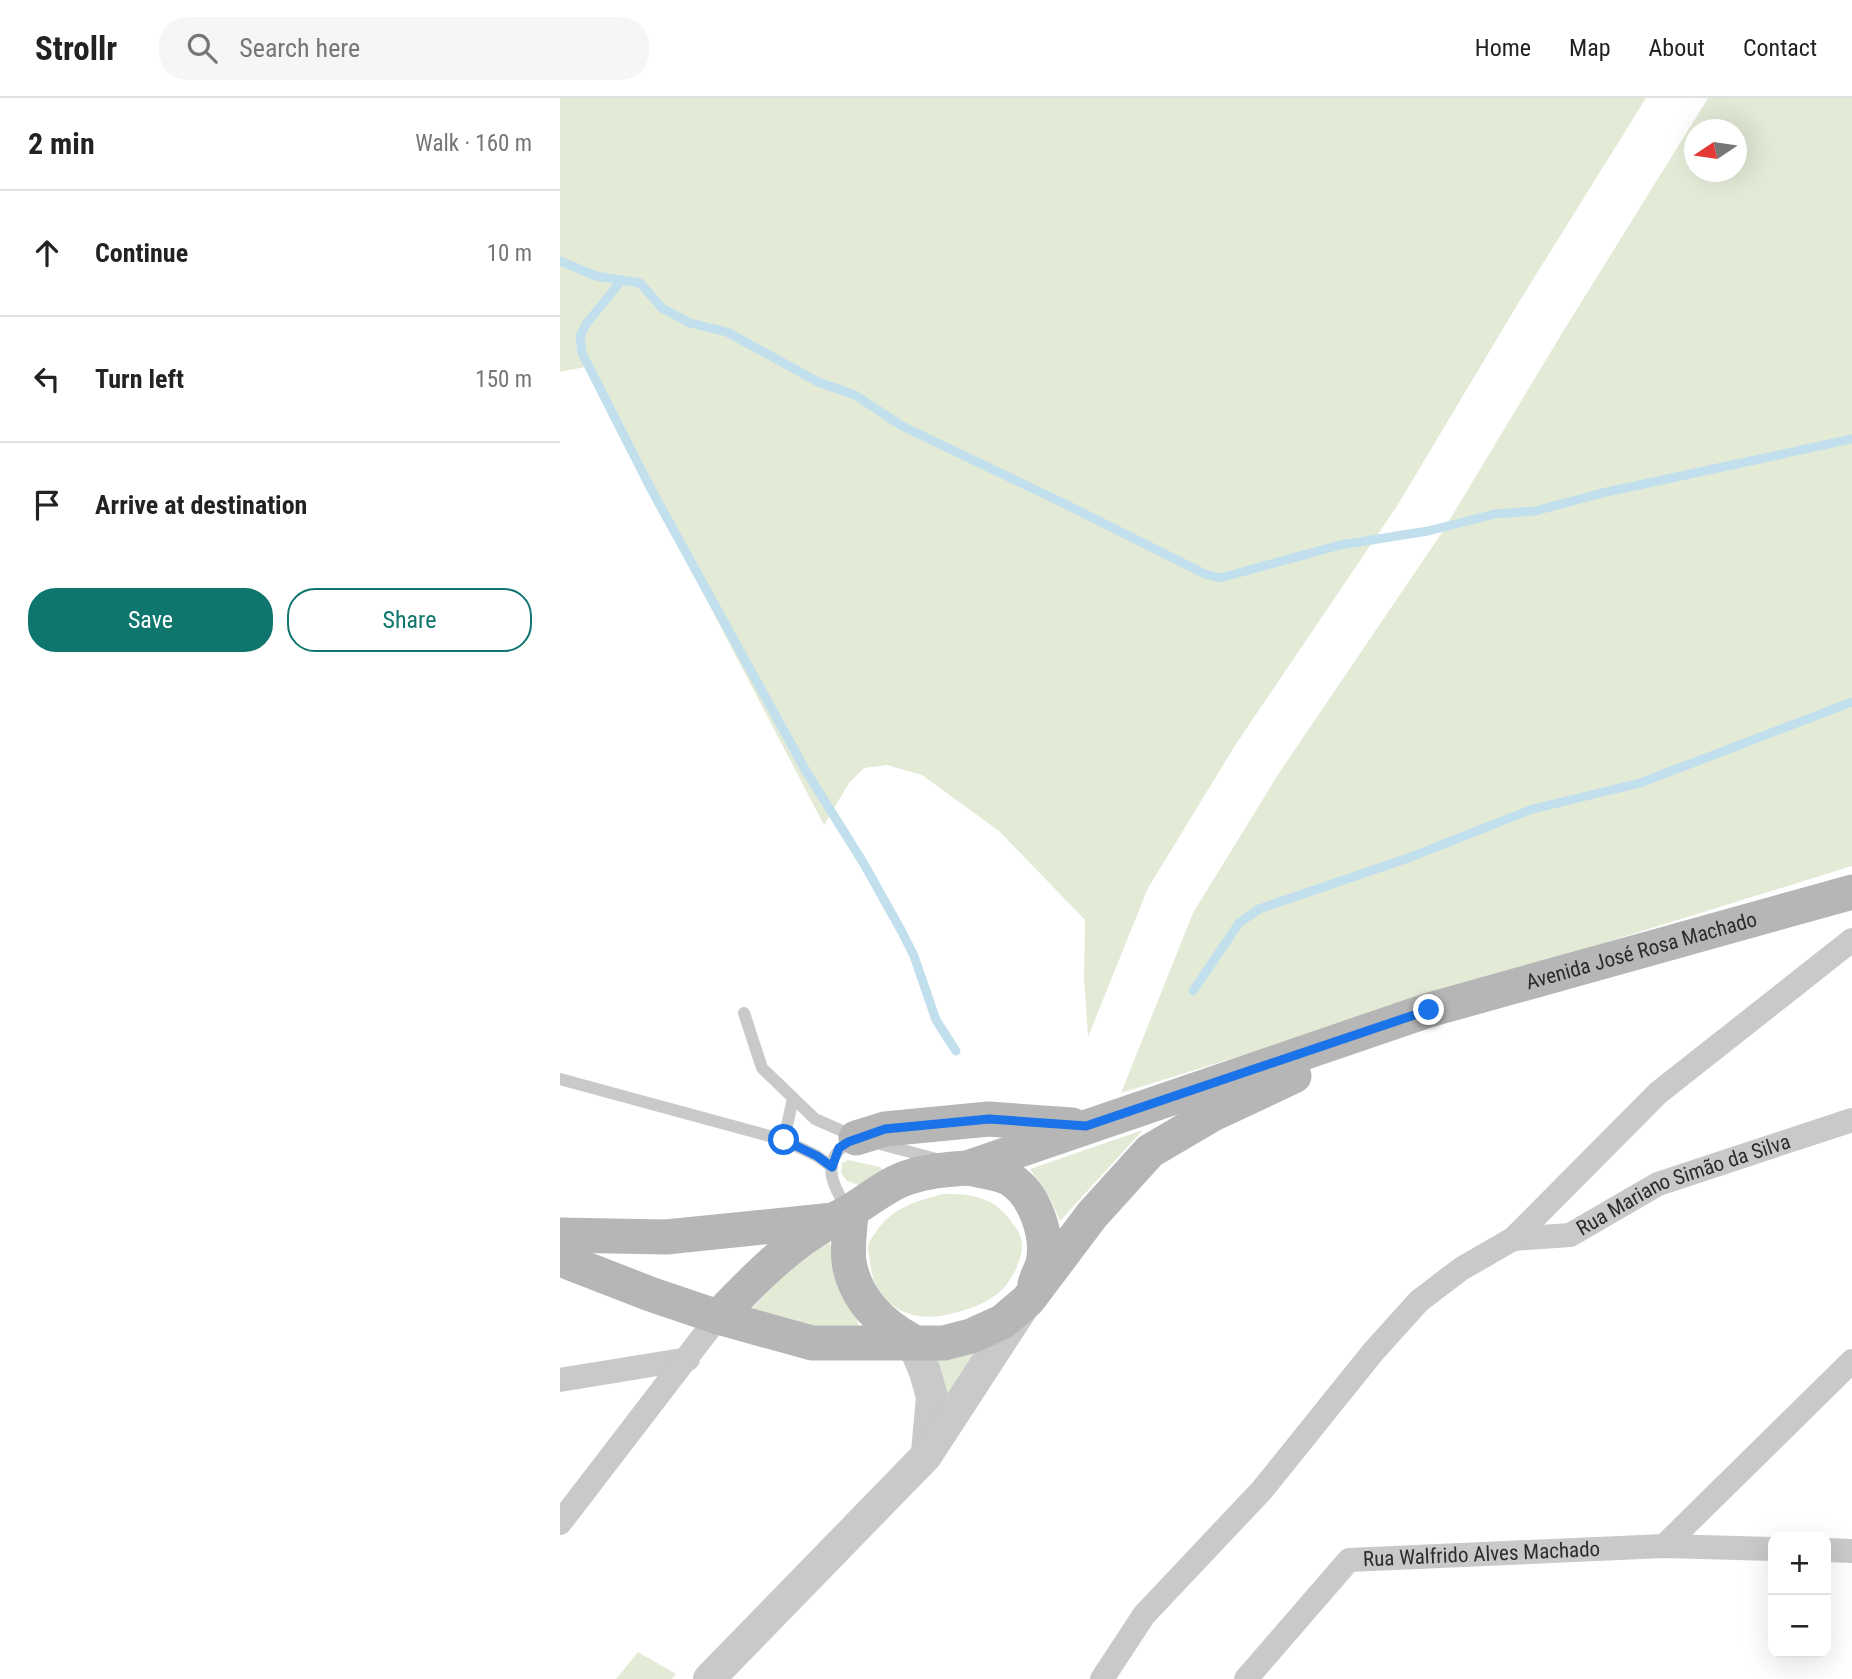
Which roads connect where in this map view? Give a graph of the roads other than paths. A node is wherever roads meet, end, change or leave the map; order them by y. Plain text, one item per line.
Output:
1 (1852, 892) edge
2 (1852, 940) edge
3 (1429, 1010) junction
4 (744, 1013) dead end
5 (560, 1079) edge
6 (793, 1098) junction
7 (1852, 1120) edge
8 (1086, 1126) junction
9 (856, 1138) junction
10 (784, 1140) junction
11 (832, 1167) junction
12 (967, 1168) junction
13 (842, 1216) junction
14 (560, 1235) edge
15 (1513, 1239) junction
16 (560, 1259) edge
17 (1028, 1300) junction
18 (718, 1317) junction
19 (912, 1341) junction
20 (688, 1359) junction
21 (1852, 1361) edge
22 (560, 1380) edge
23 (926, 1456) junction
24 (560, 1523) edge
25 (1664, 1546) junction
26 (1768, 1549) edge
27 (1831, 1550) edge
28 (1852, 1551) edge
29 (709, 1679) edge
30 (1102, 1679) edge
31 (1246, 1679) edge

1 - 3 main road, Avenida José Rosa Machado
2 - 15 street
3 - 8 main road
3 - 17 main road
4 - 6 lane
5 - 10 lane
6 - 9 lane
6 - 10 lane
7 - 15 street, Rua Mariano Simão da Silva
8 - 9 main road
8 - 12 main road
9 - 11 lane
9 - 12 lane
10 - 11 lane
11 - 13 lane
12 - 13 main road
12 - 17 main road
13 - 14 main road
13 - 18 main road
13 - 19 main road
15 - 30 street
16 - 18 main road
17 - 19 main road
17 - 23 street
18 - 19 main road
18 - 20 street
19 - 23 street
20 - 22 street
20 - 24 street
21 - 25 street
23 - 29 street
25 - 26 street, Rua Walfrido Alves Machado
25 - 31 street, Rua Walfrido Alves Machado
27 - 28 street

